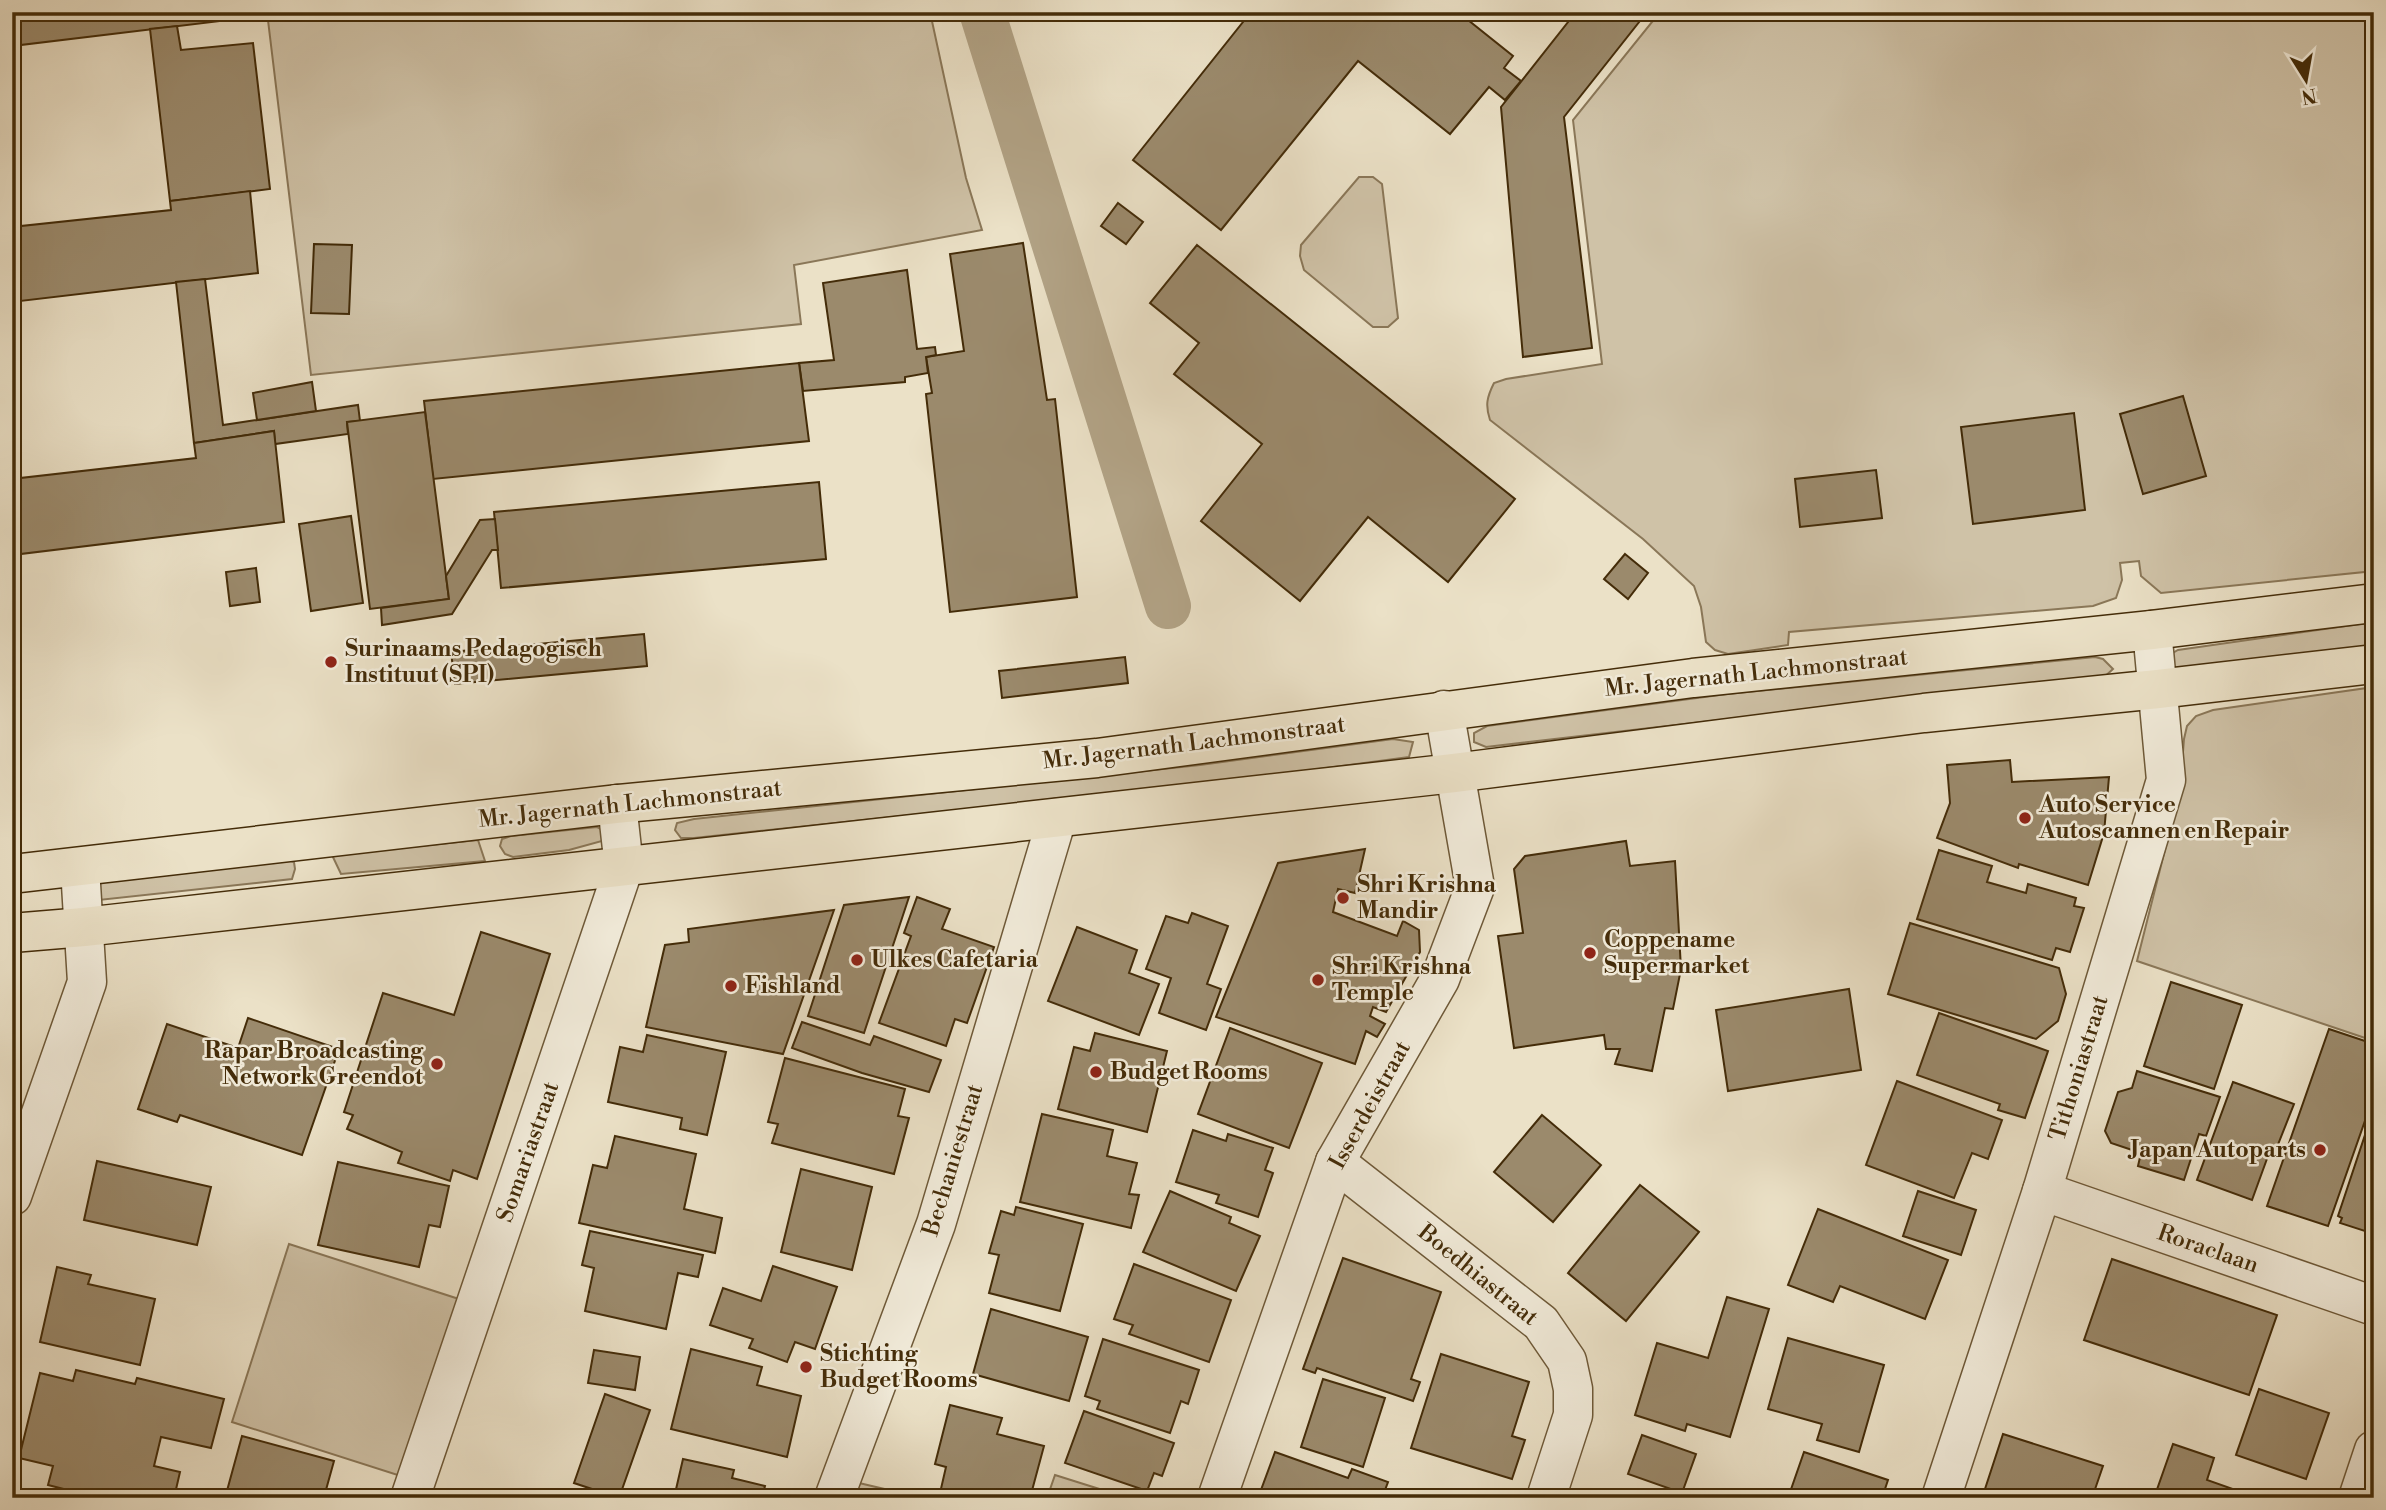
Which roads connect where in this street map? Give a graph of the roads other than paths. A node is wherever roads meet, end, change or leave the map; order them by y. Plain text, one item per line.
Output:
1 (2374, 603) edge
2 (2152, 630) junction
3 (2374, 664) edge
4 (2158, 689) junction
5 (1444, 710) junction
6 (1454, 773) junction
7 (617, 804) junction
8 (1057, 818) junction
9 (80, 867) junction
10 (624, 867) junction
11 (12, 874) edge
12 (84, 928) junction
13 (12, 933) edge
14 (1335, 1163) junction
15 (2042, 1191) junction
16 (12, 1196) edge
17 (2374, 1306) edge
18 (2374, 1450) edge
19 (410, 1498) edge
20 (834, 1498) edge
21 (1217, 1498) edge
22 (1546, 1498) edge
23 (1941, 1498) edge
24 (2358, 1498) edge

1 - 2 main road, Mr. Jagernath Lachmonstraat
2 - 4 street, Tithoniastraat
2 - 5 main road, Mr. Jagernath Lachmonstraat
3 - 4 main road
4 - 6 main road
4 - 15 street, Tithoniastraat
5 - 6 street, Isserdeistraat
5 - 7 main road, Mr. Jagernath Lachmonstraat
6 - 8 main road
6 - 14 street, Isserdeistraat
7 - 9 main road, Mr. Jagernath Lachmonstraat
7 - 10 street, Somariastraat
8 - 10 main road
8 - 20 street, Bechaniestraat
9 - 11 main road, Mr. Jagernath Lachmonstraat
9 - 12 street
10 - 12 main road
10 - 19 street, Somariastraat
12 - 13 main road
12 - 16 street
14 - 21 street, Isserdeistraat
14 - 22 street, Boedhiastraat
15 - 17 street, Roraclaan
15 - 23 street, Tithoniastraat
18 - 24 street

